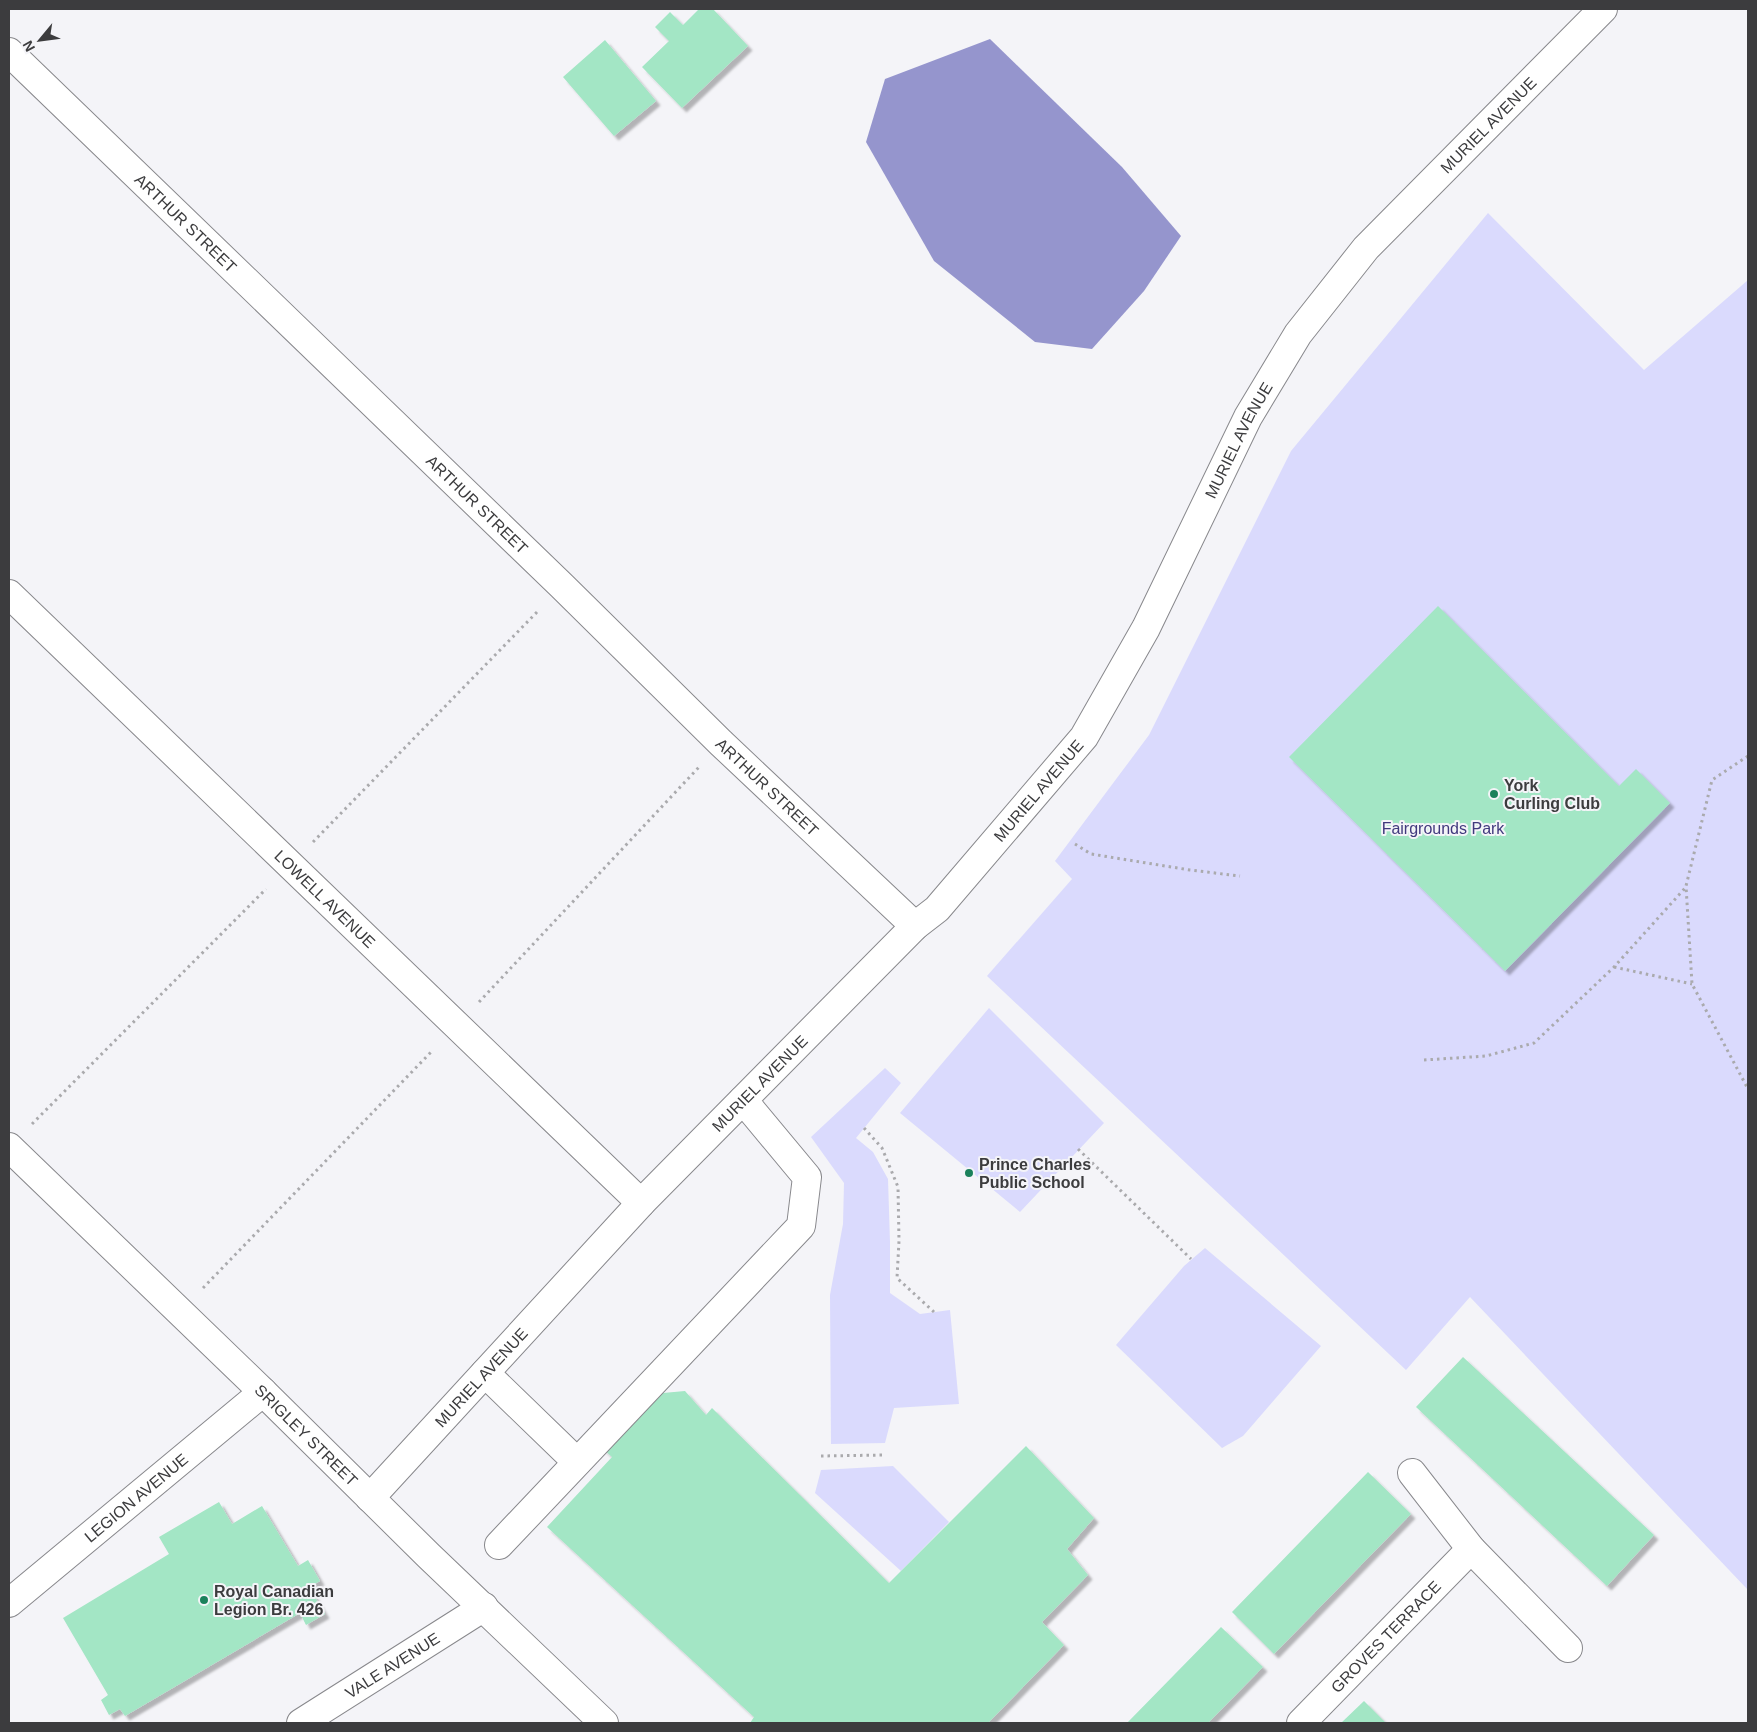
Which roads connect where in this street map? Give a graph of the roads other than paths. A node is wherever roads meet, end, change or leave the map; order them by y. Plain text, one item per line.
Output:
1 (1603, 9) edge
2 (9, 52) edge
3 (9, 594) edge
4 (915, 926) junction
5 (743, 1100) junction
6 (9, 1147) edge
7 (641, 1204) junction
8 (485, 1373) junction
9 (263, 1392) junction
10 (577, 1462) junction
11 (1412, 1473) dead end
12 (370, 1498) junction
13 (499, 1545) dead end
14 (1471, 1549) junction
15 (9, 1603) edge
16 (484, 1607) junction
17 (1568, 1648) dead end
18 (301, 1723) edge
19 (604, 1723) edge
20 (1301, 1723) edge

1 - 4 street, MURIEL AVENUE
2 - 4 street, ARTHUR STREET
3 - 7 street, LOWELL AVENUE
4 - 5 street, MURIEL AVENUE
5 - 7 street, MURIEL AVENUE
5 - 10 street
6 - 9 street, SRIGLEY STREET
7 - 8 street, MURIEL AVENUE
8 - 10 street
8 - 12 street, MURIEL AVENUE
9 - 12 street, SRIGLEY STREET
9 - 15 street, LEGION AVENUE
10 - 13 street
11 - 14 street
12 - 16 street, SRIGLEY STREET
14 - 17 street
14 - 20 street, GROVES TERRACE
16 - 18 street, VALE AVENUE
16 - 19 street, SRIGLEY STREET

